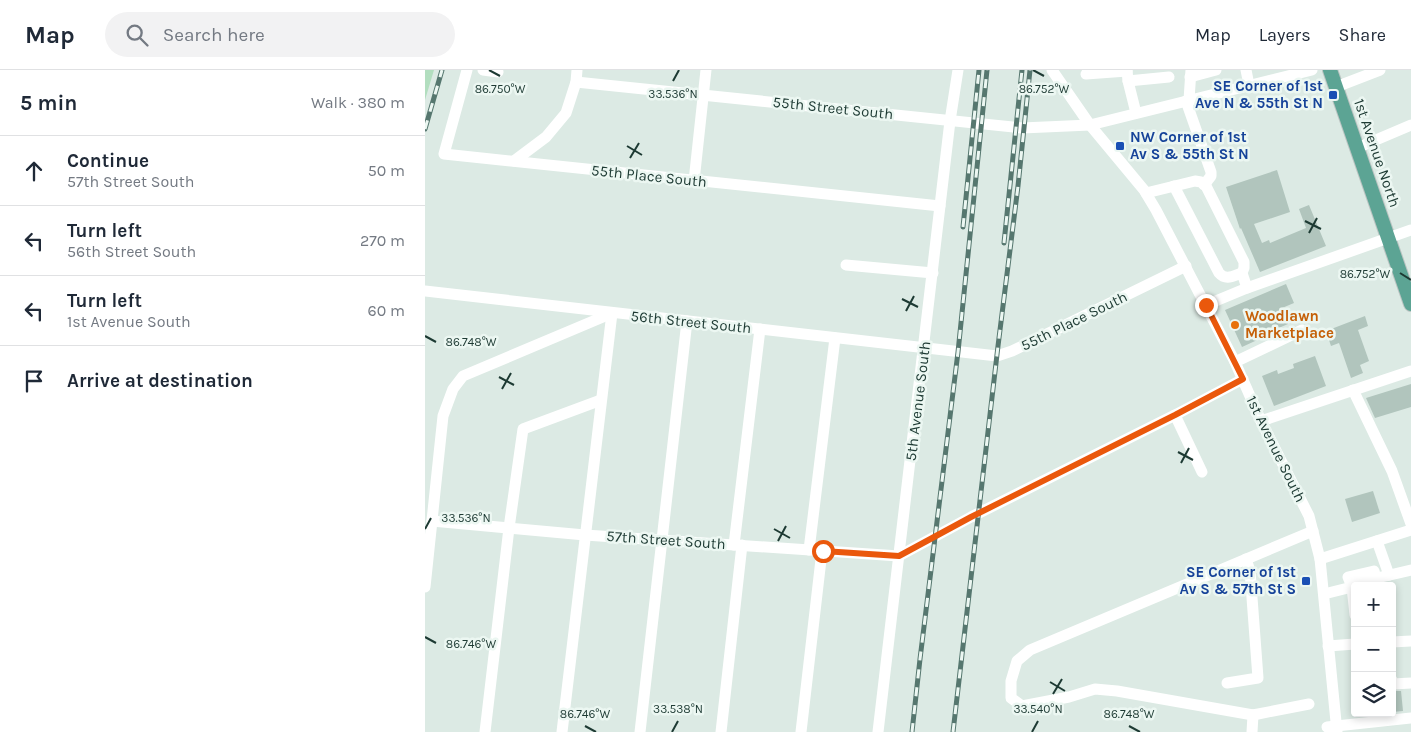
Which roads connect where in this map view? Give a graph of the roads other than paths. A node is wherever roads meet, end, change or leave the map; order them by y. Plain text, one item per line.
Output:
1 (467, 70) edge
2 (483, 70) edge
3 (577, 70) edge
4 (706, 70) edge
5 (958, 70) edge
6 (1052, 70) edge
7 (1216, 70) edge
8 (1246, 70) edge
9 (1312, 70) edge
10 (1330, 70) edge
11 (1380, 70) edge
12 (498, 72) dead end
13 (1086, 74) dead end
14 (1127, 74) edge
15 (1190, 74) edge
16 (1169, 76) dead end
17 (576, 82) junction
18 (1249, 85) junction
19 (1336, 87) junction
20 (703, 95) junction
21 (1187, 100) junction
22 (1136, 113) junction
23 (951, 121) junction
24 (1090, 125) junction
25 (1411, 125) edge
26 (1357, 148) junction
27 (515, 161) junction
28 (694, 181) junction
29 (1204, 185) junction
30 (1174, 186) junction
31 (1146, 193) junction
32 (940, 206) junction
33 (1411, 230) edge
34 (1389, 238) junction
35 (846, 265) dead end
36 (1186, 266) junction
37 (933, 273) junction
38 (1242, 273) junction
39 (1247, 288) junction
40 (425, 291) edge
41 (1411, 304) edge
42 (1206, 305) junction
43 (612, 313) junction
44 (687, 321) junction
45 (760, 329) junction
46 (1302, 330) dead end
47 (835, 338) junction
48 (924, 348) junction
49 (958, 352) joint
50 (1235, 362) junction
51 (1411, 371) edge
52 (1243, 379) junction
53 (1353, 390) junction
54 (601, 400) junction
55 (1175, 415) junction
56 (1261, 421) junction
57 (1202, 472) dead end
58 (432, 520) junction
59 (1411, 524) edge
60 (509, 528) junction
61 (1411, 530) edge
62 (1313, 531) junction
63 (585, 536) junction
64 (662, 540) junction
65 (1377, 541) junction
66 (738, 545) junction
67 (809, 550) junction
68 (823, 551) junction
69 (899, 556) junction
70 (1246, 559) junction
71 (1320, 559) junction
72 (1411, 570) edge
73 (1389, 575) junction
74 (1377, 582) edge
75 (425, 587) edge
76 (1351, 587) edge
77 (1323, 594) junction
78 (1411, 641) edge
79 (1396, 642) edge
80 (1351, 644) edge
81 (1329, 646) junction
82 (1227, 683) dead end
83 (1411, 683) edge
84 (1396, 684) edge
85 (1309, 704) dead end
86 (1253, 715) junction
87 (1411, 718) edge
88 (1331, 729) edge
89 (485, 732) edge
90 (562, 732) edge
91 (640, 732) edge
92 (721, 732) edge
93 (801, 732) edge
94 (878, 732) edge
95 (1252, 732) edge

1 - 27 street, 55th Place South
2 - 12 street
3 - 17 street
4 - 20 street
5 - 23 street, 5th Avenue South
6 - 24 street, 1st Avenue South
7 - 15 street
8 - 18 street
9 - 18 street, 55th Street South
10 - 19 main road, 1st Avenue North
11 - 19 street
13 - 14 street
14 - 16 street
14 - 22 street
15 - 21 street
17 - 20 street, 55th Street South
17 - 27 street
18 - 21 street, 55th Street South
19 - 26 main road, 1st Avenue North
20 - 23 street, 55th Street South
20 - 28 street
21 - 22 street, 55th Street South
21 - 29 street
22 - 24 street, 55th Street South
23 - 24 street, 55th Street South
23 - 32 street, 5th Avenue South
24 - 31 street, 1st Avenue South
25 - 26 street
26 - 34 main road, 1st Avenue North
27 - 28 street, 55th Place South
28 - 32 street, 55th Place South
29 - 30 street
29 - 38 street
30 - 31 street
30 - 38 street
31 - 36 street, 1st Avenue South
32 - 37 street, 5th Avenue South
33 - 34 street
34 - 39 street
34 - 41 main road, 1st Avenue North
35 - 37 street
36 - 42 street, 1st Avenue South
36 - 49 street, 55th Place South
37 - 48 street, 5th Avenue South
38 - 39 street
39 - 42 street
40 - 43 street, 56th Street South
42 - 50 street, 1st Avenue South
43 - 44 street, 56th Street South
43 - 54 street
43 - 58 street
44 - 45 street, 56th Street South
44 - 64 street
45 - 47 street, 56th Street South
45 - 66 street
46 - 50 street
47 - 48 street, 56th Street South
47 - 67 street
48 - 49 street, 56th Street South
48 - 69 street, 5th Avenue South
50 - 52 street, 1st Avenue South
51 - 53 street
52 - 55 street
52 - 56 street, 1st Avenue South
53 - 56 street
53 - 59 street
54 - 60 street
54 - 63 street
55 - 57 street
55 - 69 street
56 - 62 street, 1st Avenue South
58 - 60 street, 57th Street South
58 - 75 street
60 - 63 street, 57th Street South
60 - 89 street
61 - 65 street
62 - 70 street
62 - 71 street, 1st Avenue South
63 - 64 street, 57th Street South
63 - 90 street
64 - 66 street, 57th Street South
64 - 91 street
65 - 71 street
65 - 73 street
66 - 67 street, 57th Street South
66 - 92 street
67 - 68 street, 57th Street South
68 - 69 street, 57th Street South
68 - 93 street
69 - 94 street, 5th Avenue South
70 - 82 street
70 - 86 street
71 - 77 street, 1st Avenue South
72 - 73 street
73 - 74 street
76 - 77 street
77 - 81 street, 1st Avenue South
78 - 79 street
80 - 81 street
81 - 88 street, 1st Avenue South
83 - 84 street
85 - 86 street
86 - 95 street
87 - 88 street

